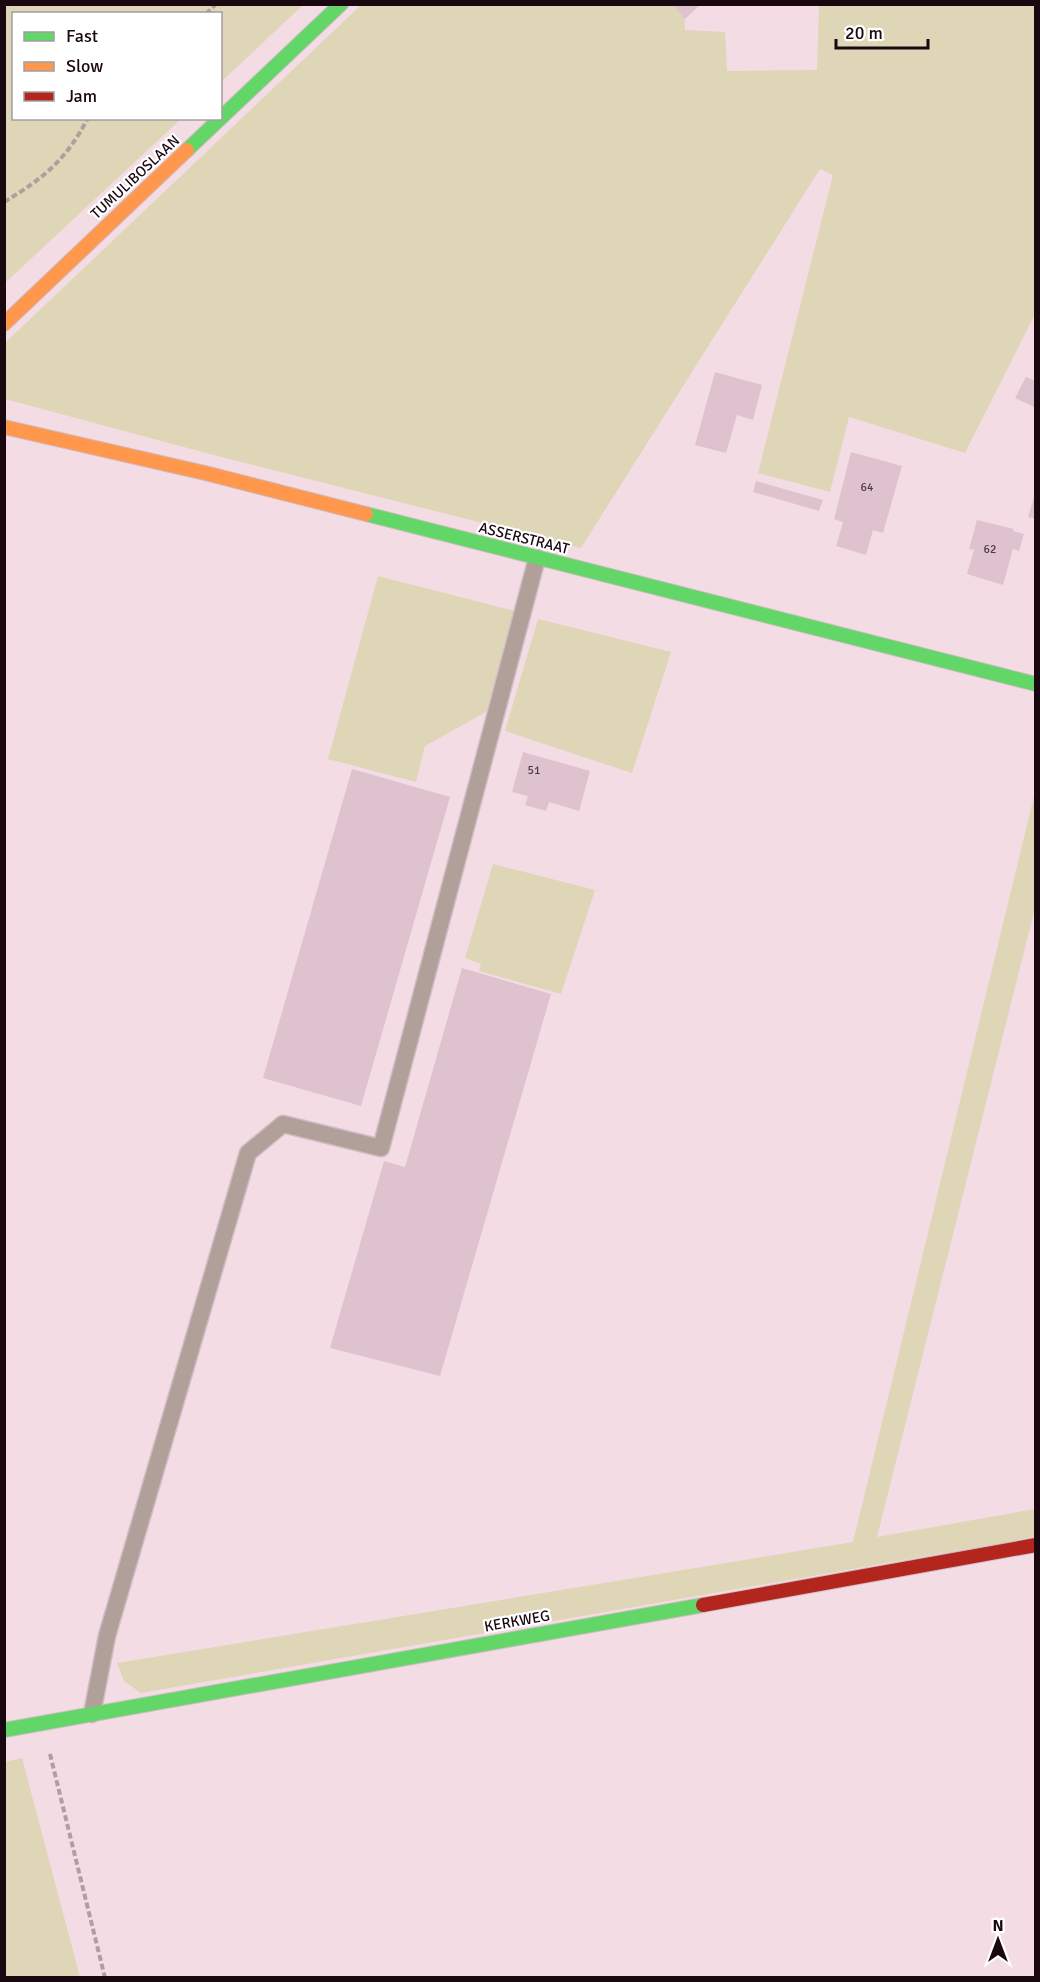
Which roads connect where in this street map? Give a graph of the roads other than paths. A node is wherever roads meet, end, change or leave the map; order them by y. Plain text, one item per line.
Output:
1 (341, 4) edge
2 (222, 117) edge
3 (219, 120) edge
4 (4, 324) edge
5 (4, 427) edge
6 (537, 558) junction
7 (1035, 684) edge
8 (1035, 1545) edge
9 (92, 1714) junction
10 (4, 1730) edge

1 - 2 street, TUMULIBOSLAAN
3 - 4 street, TUMULIBOSLAAN
5 - 6 street, ASSERSTRAAT
6 - 7 street, ASSERSTRAAT
6 - 9 lane
8 - 9 street, KERKWEG
9 - 10 street, KERKWEG

